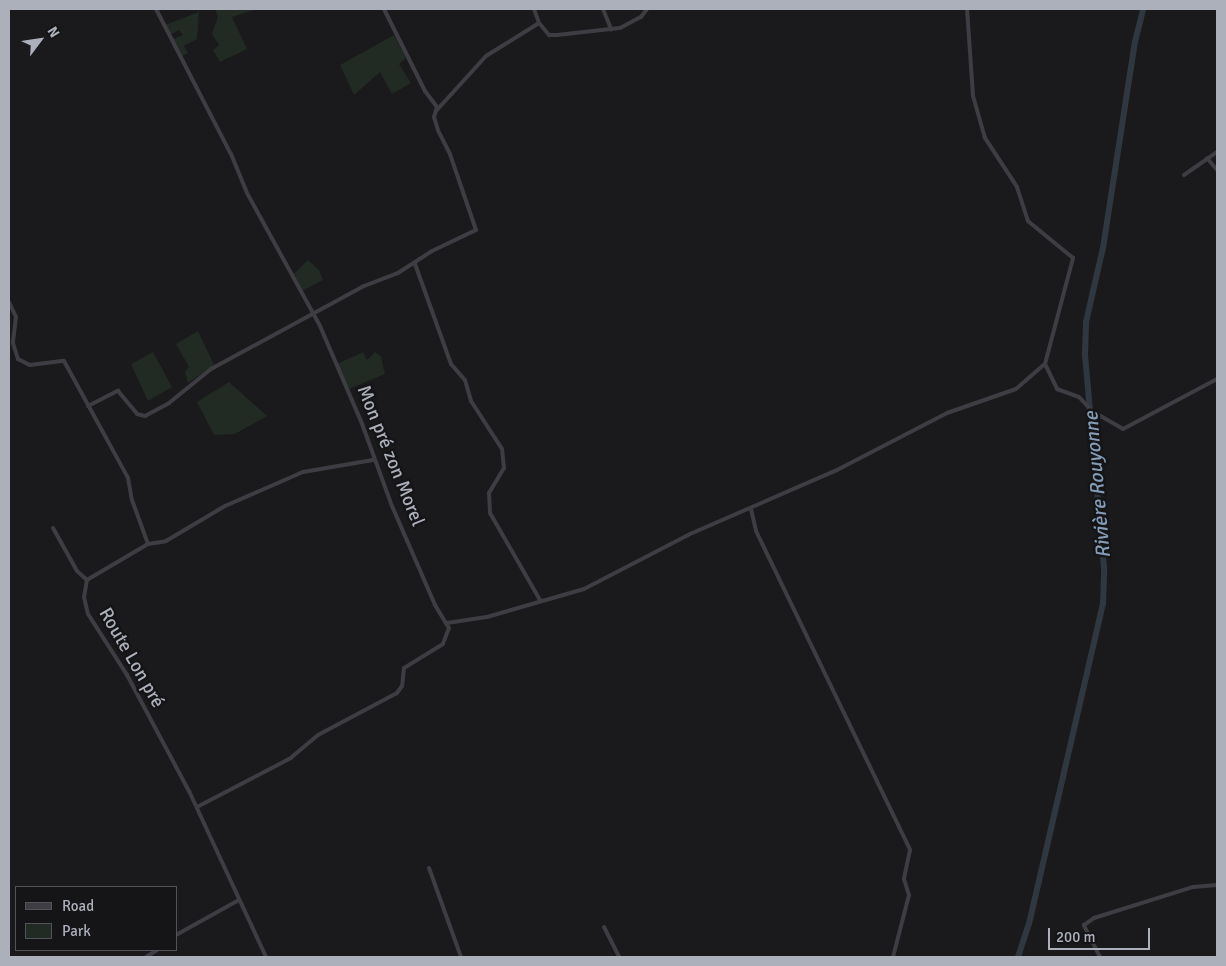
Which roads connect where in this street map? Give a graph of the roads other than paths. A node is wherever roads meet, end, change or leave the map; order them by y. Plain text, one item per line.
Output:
1 (156, 9) edge
2 (384, 9) edge
3 (534, 9) edge
4 (603, 9) edge
5 (647, 9) edge
6 (967, 9) edge
7 (539, 23) junction
8 (611, 29) junction
9 (436, 111) junction
10 (1217, 152) edge
11 (1207, 158) junction
12 (1217, 170) edge
13 (1184, 175) dead end
14 (415, 264) junction
15 (9, 302) edge
16 (314, 313) junction
17 (1045, 364) junction
18 (1217, 379) edge
19 (88, 406) junction
20 (374, 460) junction
21 (751, 509) junction
22 (53, 528) dead end
23 (148, 544) junction
24 (87, 580) junction
25 (540, 600) junction
26 (447, 623) junction
27 (197, 807) junction
28 (429, 868) dead end
29 (1217, 885) edge
30 (239, 900) junction
31 (604, 927) dead end
32 (178, 934) edge
33 (266, 957) edge
34 (462, 957) edge
35 (619, 957) edge
36 (893, 957) edge
37 (1100, 957) edge

1 - 16 street, Mon pré zon Morel
2 - 9 street
3 - 7 street
4 - 8 street
5 - 8 street
6 - 17 street
7 - 8 street
7 - 9 street
9 - 14 street
10 - 11 street
11 - 12 street
11 - 13 street
14 - 16 street
14 - 25 street
15 - 19 street
16 - 19 street
16 - 20 street, Mon pré zon Morel
17 - 18 street
17 - 21 street
19 - 23 street
20 - 23 street
20 - 26 street, Mon pré zon Morel
21 - 25 street
21 - 36 street
22 - 24 street
23 - 24 street
24 - 27 street, Route Lon pré
25 - 26 street
26 - 27 street
27 - 30 street, Route Lon pré
28 - 34 street
29 - 37 street
30 - 32 street
30 - 33 street, Route Lon pré
31 - 35 street

